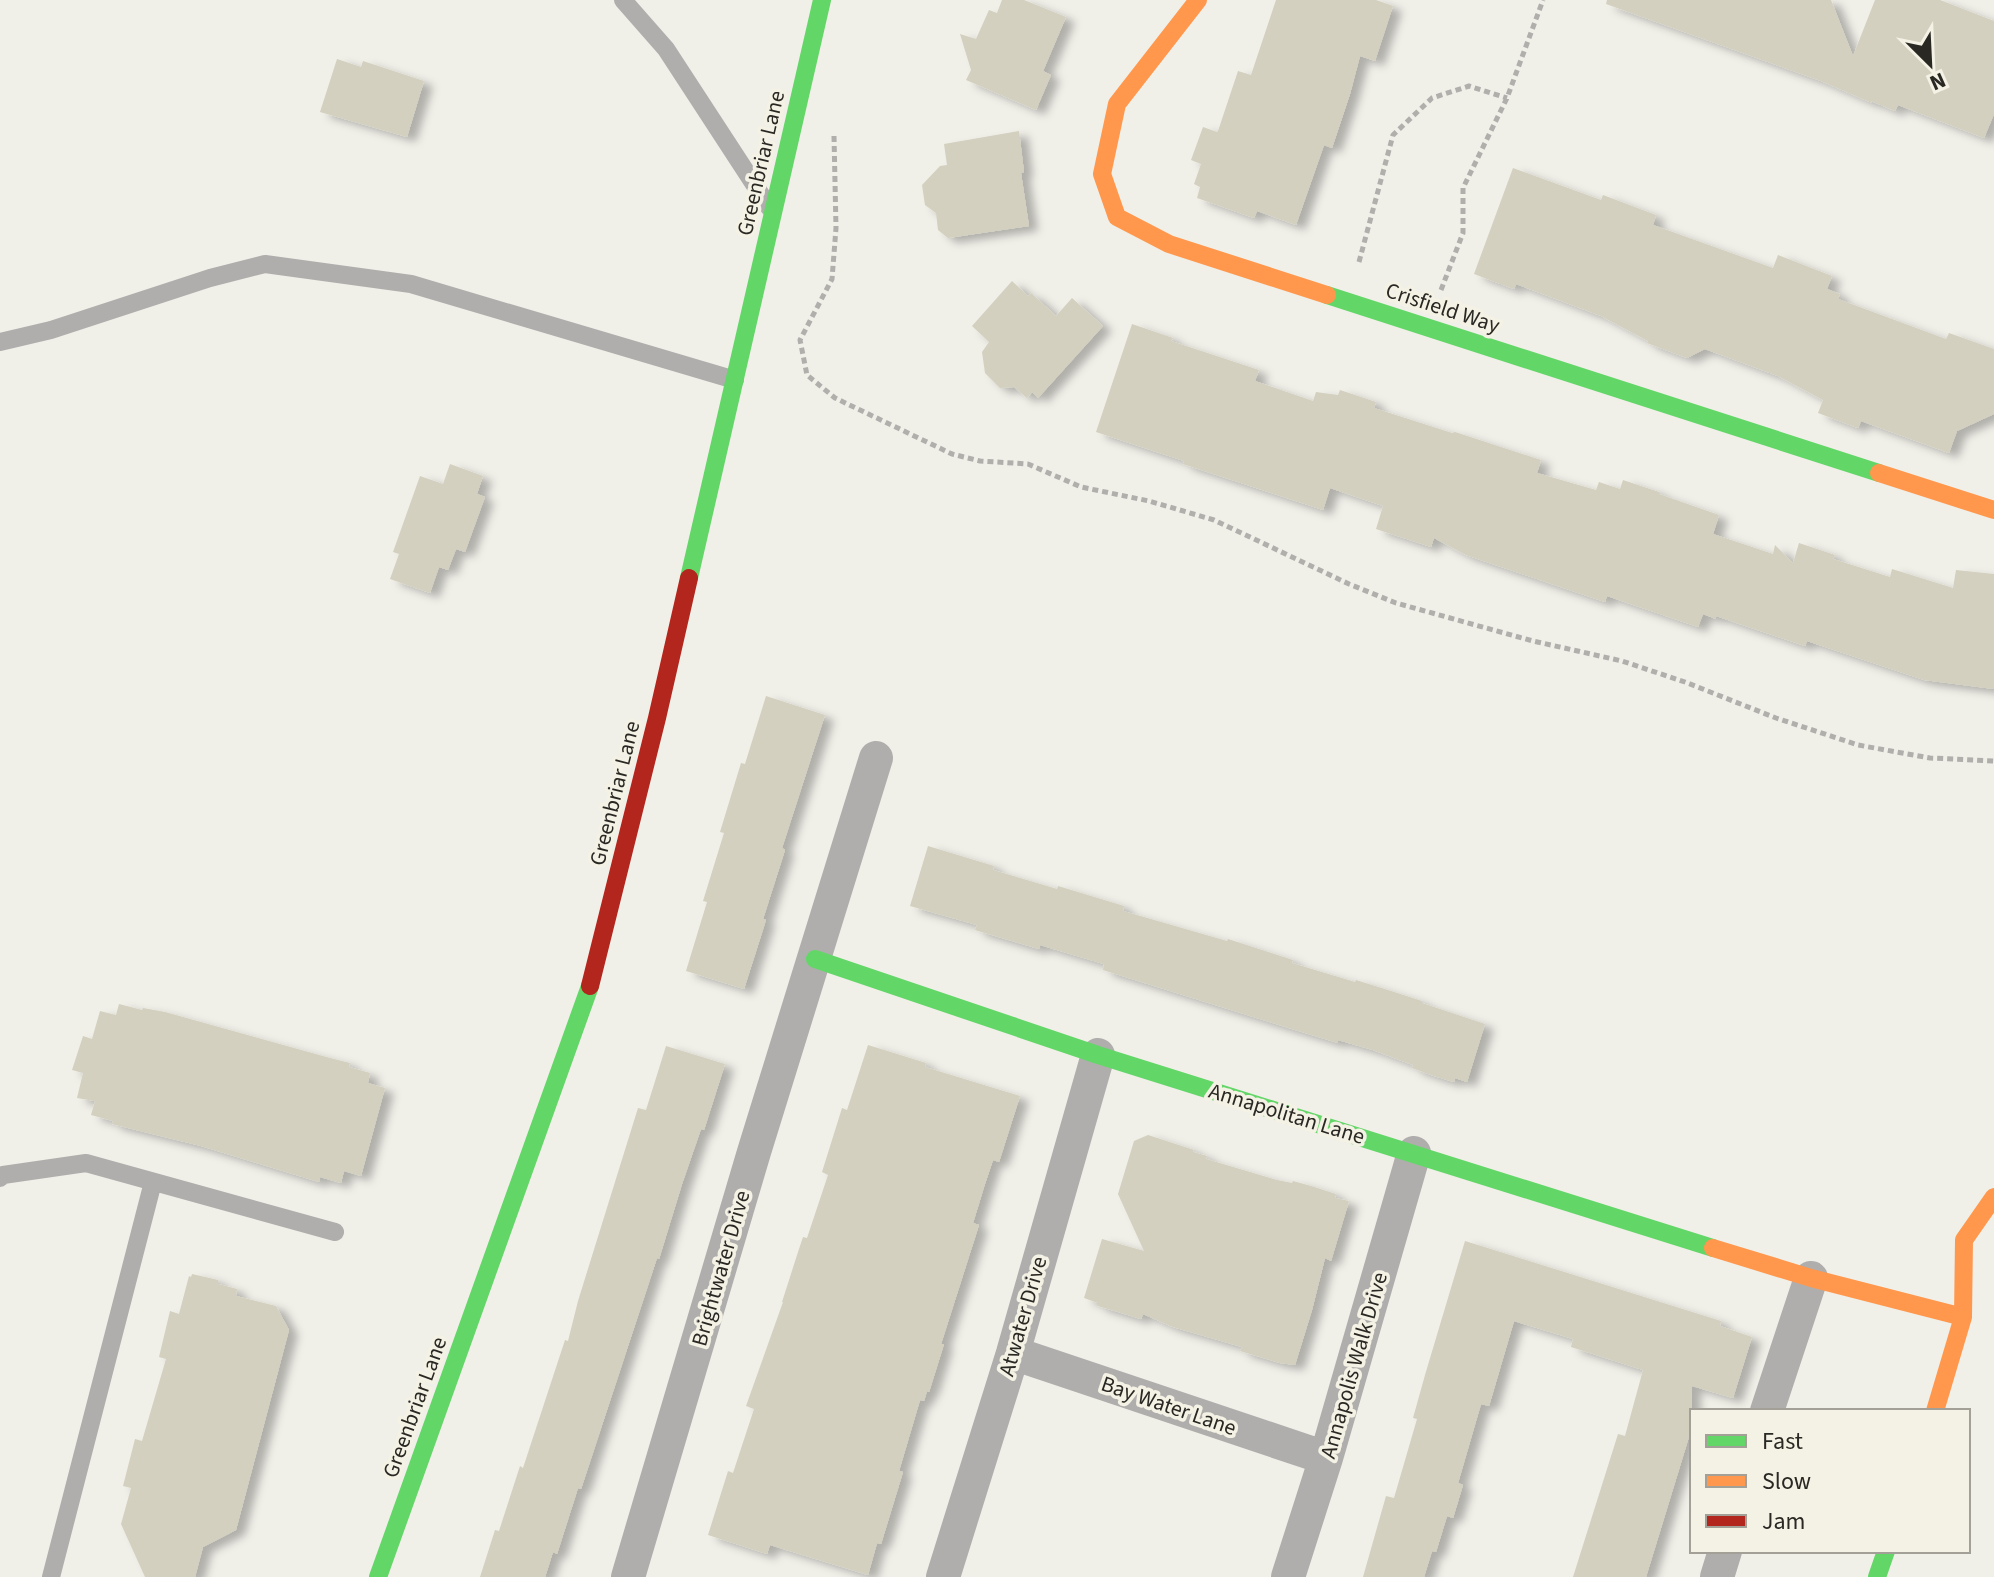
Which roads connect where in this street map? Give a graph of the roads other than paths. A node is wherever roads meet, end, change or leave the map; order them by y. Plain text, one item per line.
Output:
1 (623, 0) edge
2 (822, 0) edge
3 (1198, 0) edge
4 (773, 213) junction
5 (0, 342) edge
6 (735, 380) junction
7 (1994, 510) edge
8 (876, 758) dead end
9 (815, 959) junction
10 (1098, 1055) junction
11 (1414, 1153) junction
12 (0, 1178) edge
13 (153, 1182) junction
14 (1994, 1197) edge
15 (335, 1232) dead end
16 (1811, 1278) junction
17 (1979, 1294) dead end
18 (1963, 1317) junction
19 (1013, 1353) junction
20 (1768, 1409) edge
21 (1936, 1409) edge
22 (1326, 1458) junction
23 (1724, 1553) edge
24 (1885, 1553) edge
25 (640, 1574) edge
26 (51, 1577) edge
27 (378, 1577) edge
28 (943, 1577) edge
29 (1288, 1577) edge
30 (1717, 1577) edge
31 (1877, 1577) edge

1 - 4 lane
2 - 4 street, Greenbriar Lane
3 - 7 street, Crisfield Way
4 - 6 street, Greenbriar Lane
5 - 6 lane
6 - 27 street, Greenbriar Lane
8 - 9 street
9 - 10 street, Annapolitan Lane
9 - 25 street, Brightwater Drive
10 - 11 street, Annapolitan Lane
10 - 19 street, Atwater Drive
11 - 16 street, Annapolitan Lane
11 - 22 street, Annapolis Walk Drive
12 - 13 lane
13 - 15 lane
13 - 26 lane
14 - 18 street
16 - 18 street, Annapolitan Lane
16 - 20 street
17 - 18 street
18 - 21 street
19 - 22 street, Bay Water Lane
19 - 28 street, Atwater Drive
22 - 29 street, Annapolis Walk Drive
23 - 30 street
24 - 31 street

